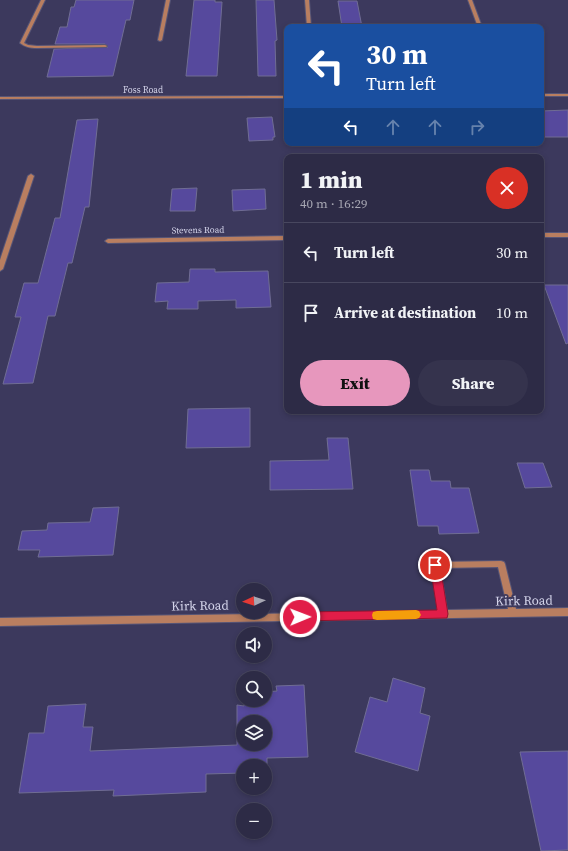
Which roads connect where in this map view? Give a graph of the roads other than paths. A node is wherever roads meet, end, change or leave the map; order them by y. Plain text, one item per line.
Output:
1 (43, 0) edge
2 (168, 0) edge
3 (307, 0) edge
4 (470, 0) edge
5 (309, 24) edge
6 (479, 24) edge
7 (160, 40) dead end
8 (105, 46) dead end
9 (544, 95) edge
10 (568, 95) edge
11 (284, 96) edge
12 (0, 98) edge
13 (31, 176) dead end
14 (544, 235) edge
15 (568, 235) edge
16 (284, 238) edge
17 (108, 241) dead end
18 (0, 269) edge
19 (568, 612) edge
20 (513, 613) junction
21 (443, 614) junction
22 (0, 622) edge

1 - 8 street
2 - 7 street
3 - 5 street
4 - 6 street
9 - 10 street
11 - 12 street, Foss Road
13 - 18 street
14 - 15 street
16 - 17 street, Stevens Road
19 - 20 street, Kirk Road
20 - 21 street, Kirk Road
20 - 21 street
21 - 22 street, Kirk Road

